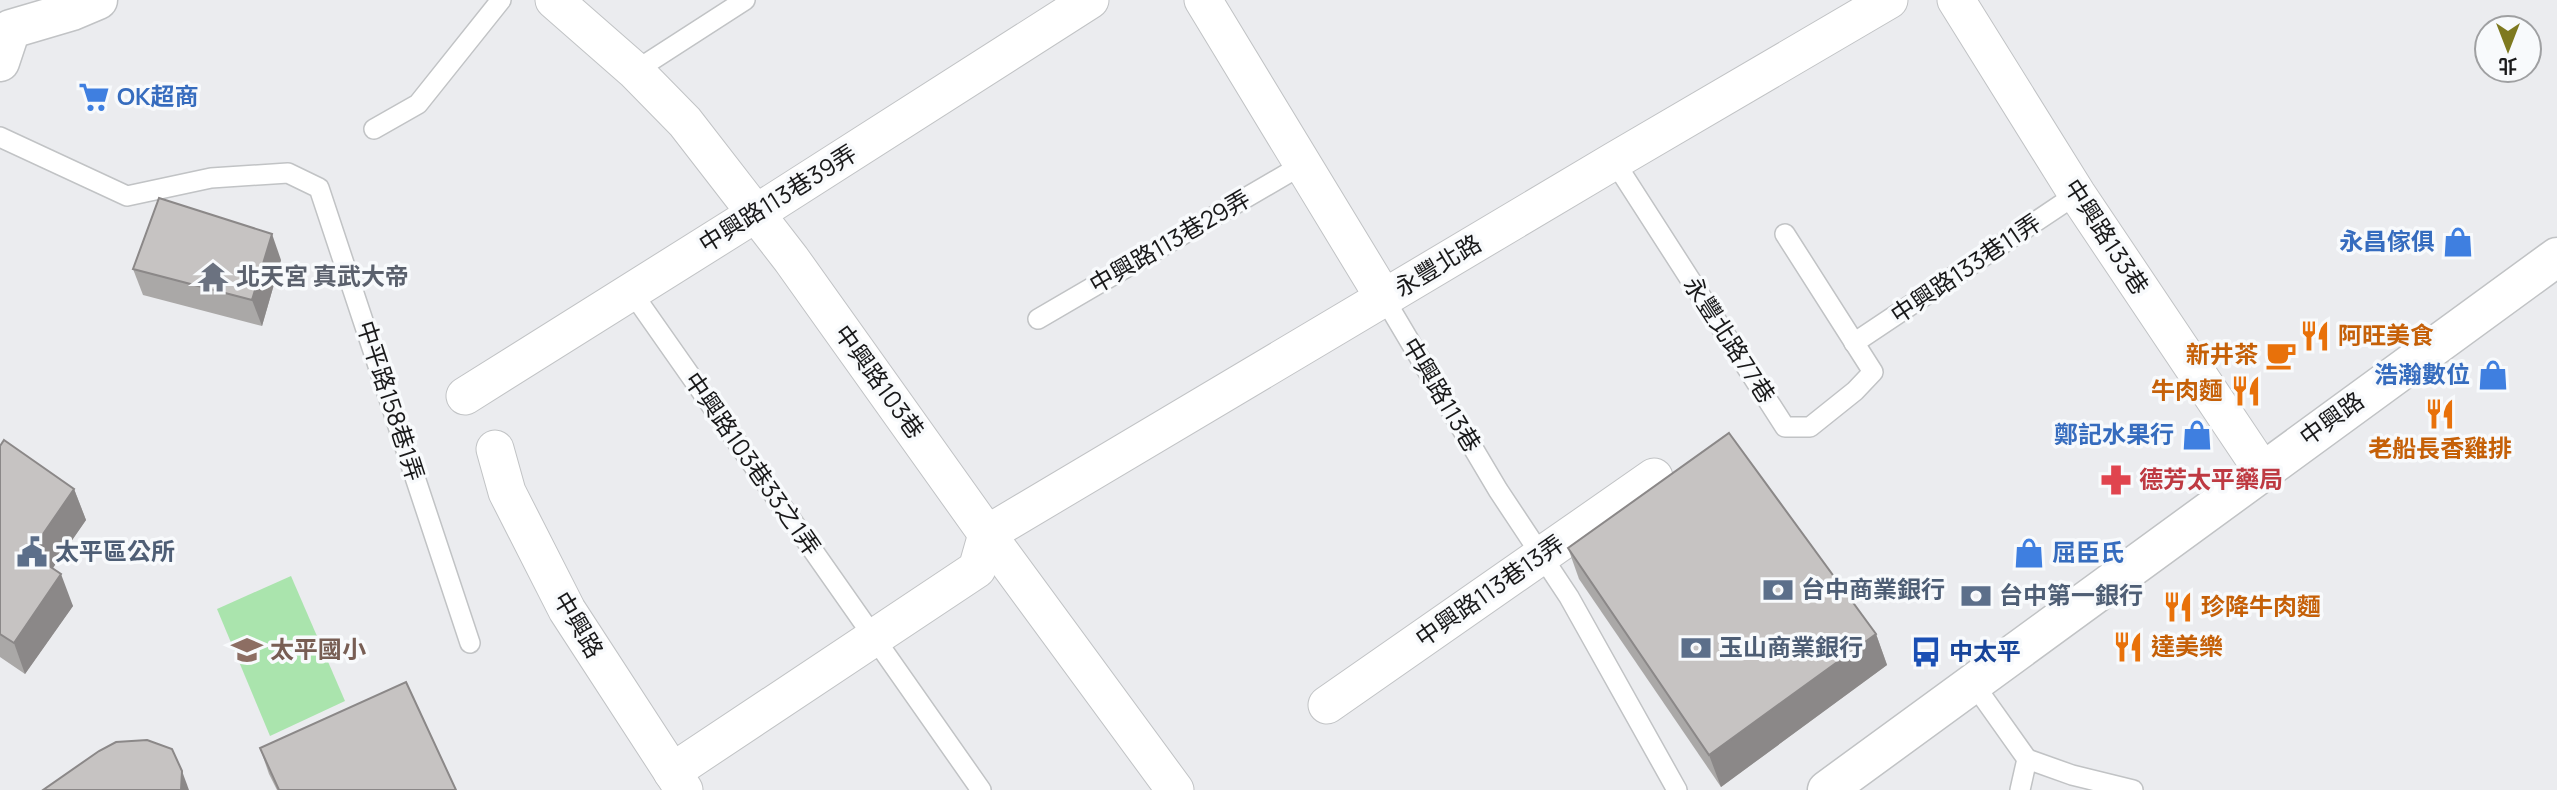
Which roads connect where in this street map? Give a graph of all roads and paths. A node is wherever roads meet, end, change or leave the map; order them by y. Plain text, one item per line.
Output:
1 (43, 0) edge
2 (97, 0) edge
3 (501, 0) edge
4 (554, 0) edge
5 (745, 0) edge
6 (1090, 0) edge
7 (1203, 0) edge
8 (1889, 0) edge
9 (1956, 0) edge
10 (4, 40) edge
11 (635, 71) junction
12 (374, 129) dead end
13 (0, 137) edge
14 (1614, 161) junction
15 (1302, 165) junction
16 (2077, 194) junction
17 (755, 214) junction
18 (1785, 234) dead end
19 (2557, 257) edge
20 (631, 291) junction
21 (1384, 298) junction
22 (1038, 319) dead end
23 (1854, 343) junction
24 (465, 396) dead end
25 (495, 449) dead end
26 (2262, 470) junction
27 (1654, 477) dead end
28 (987, 534) junction
29 (1541, 556) junction
30 (874, 637) junction
31 (470, 643) dead end
32 (1973, 683) junction
33 (1326, 705) dead end
34 (2027, 760) junction
35 (678, 781) edge
36 (981, 790) edge
37 (1175, 790) edge
38 (1677, 790) edge
39 (1827, 790) edge
40 (2020, 790) edge
41 (2133, 790) edge

1 - 10 street
2 - 10 main road
3 - 12 lane
4 - 11 street, 中興路103巷
5 - 11 lane
6 - 17 street, 中興路113巷39弄
7 - 15 street, 中興路113巷
8 - 14 street, 永豐北路
9 - 16 street, 中興路133巷
11 - 17 street, 中興路103巷
13 - 31 lane, 中平路158巷1弄
14 - 21 street, 永豐北路
14 - 23 lane, 永豐北路77巷
15 - 21 street, 中興路113巷
15 - 22 lane, 中興路113巷29弄
16 - 23 lane, 中興路133巷11弄
16 - 26 street, 中興路133巷
17 - 20 street, 中興路113巷39弄
17 - 28 street, 中興路103巷
18 - 23 lane
19 - 26 main road, 中興路
20 - 24 street, 中興路113巷39弄
20 - 30 lane, 中興路103巷33之1弄
21 - 28 street, 永豐北路
21 - 29 lane, 中興路113巷
25 - 35 street, 中興路
26 - 32 main road, 中興路
27 - 29 street, 中興路113巷13弄
28 - 30 street
28 - 37 street, 中興路103巷
29 - 33 street, 中興路113巷13弄
29 - 38 lane, 中興路113巷
30 - 35 street
30 - 36 lane, 中興路103巷33之1弄
32 - 34 lane
32 - 39 main road, 中興路
34 - 40 lane
34 - 41 lane

